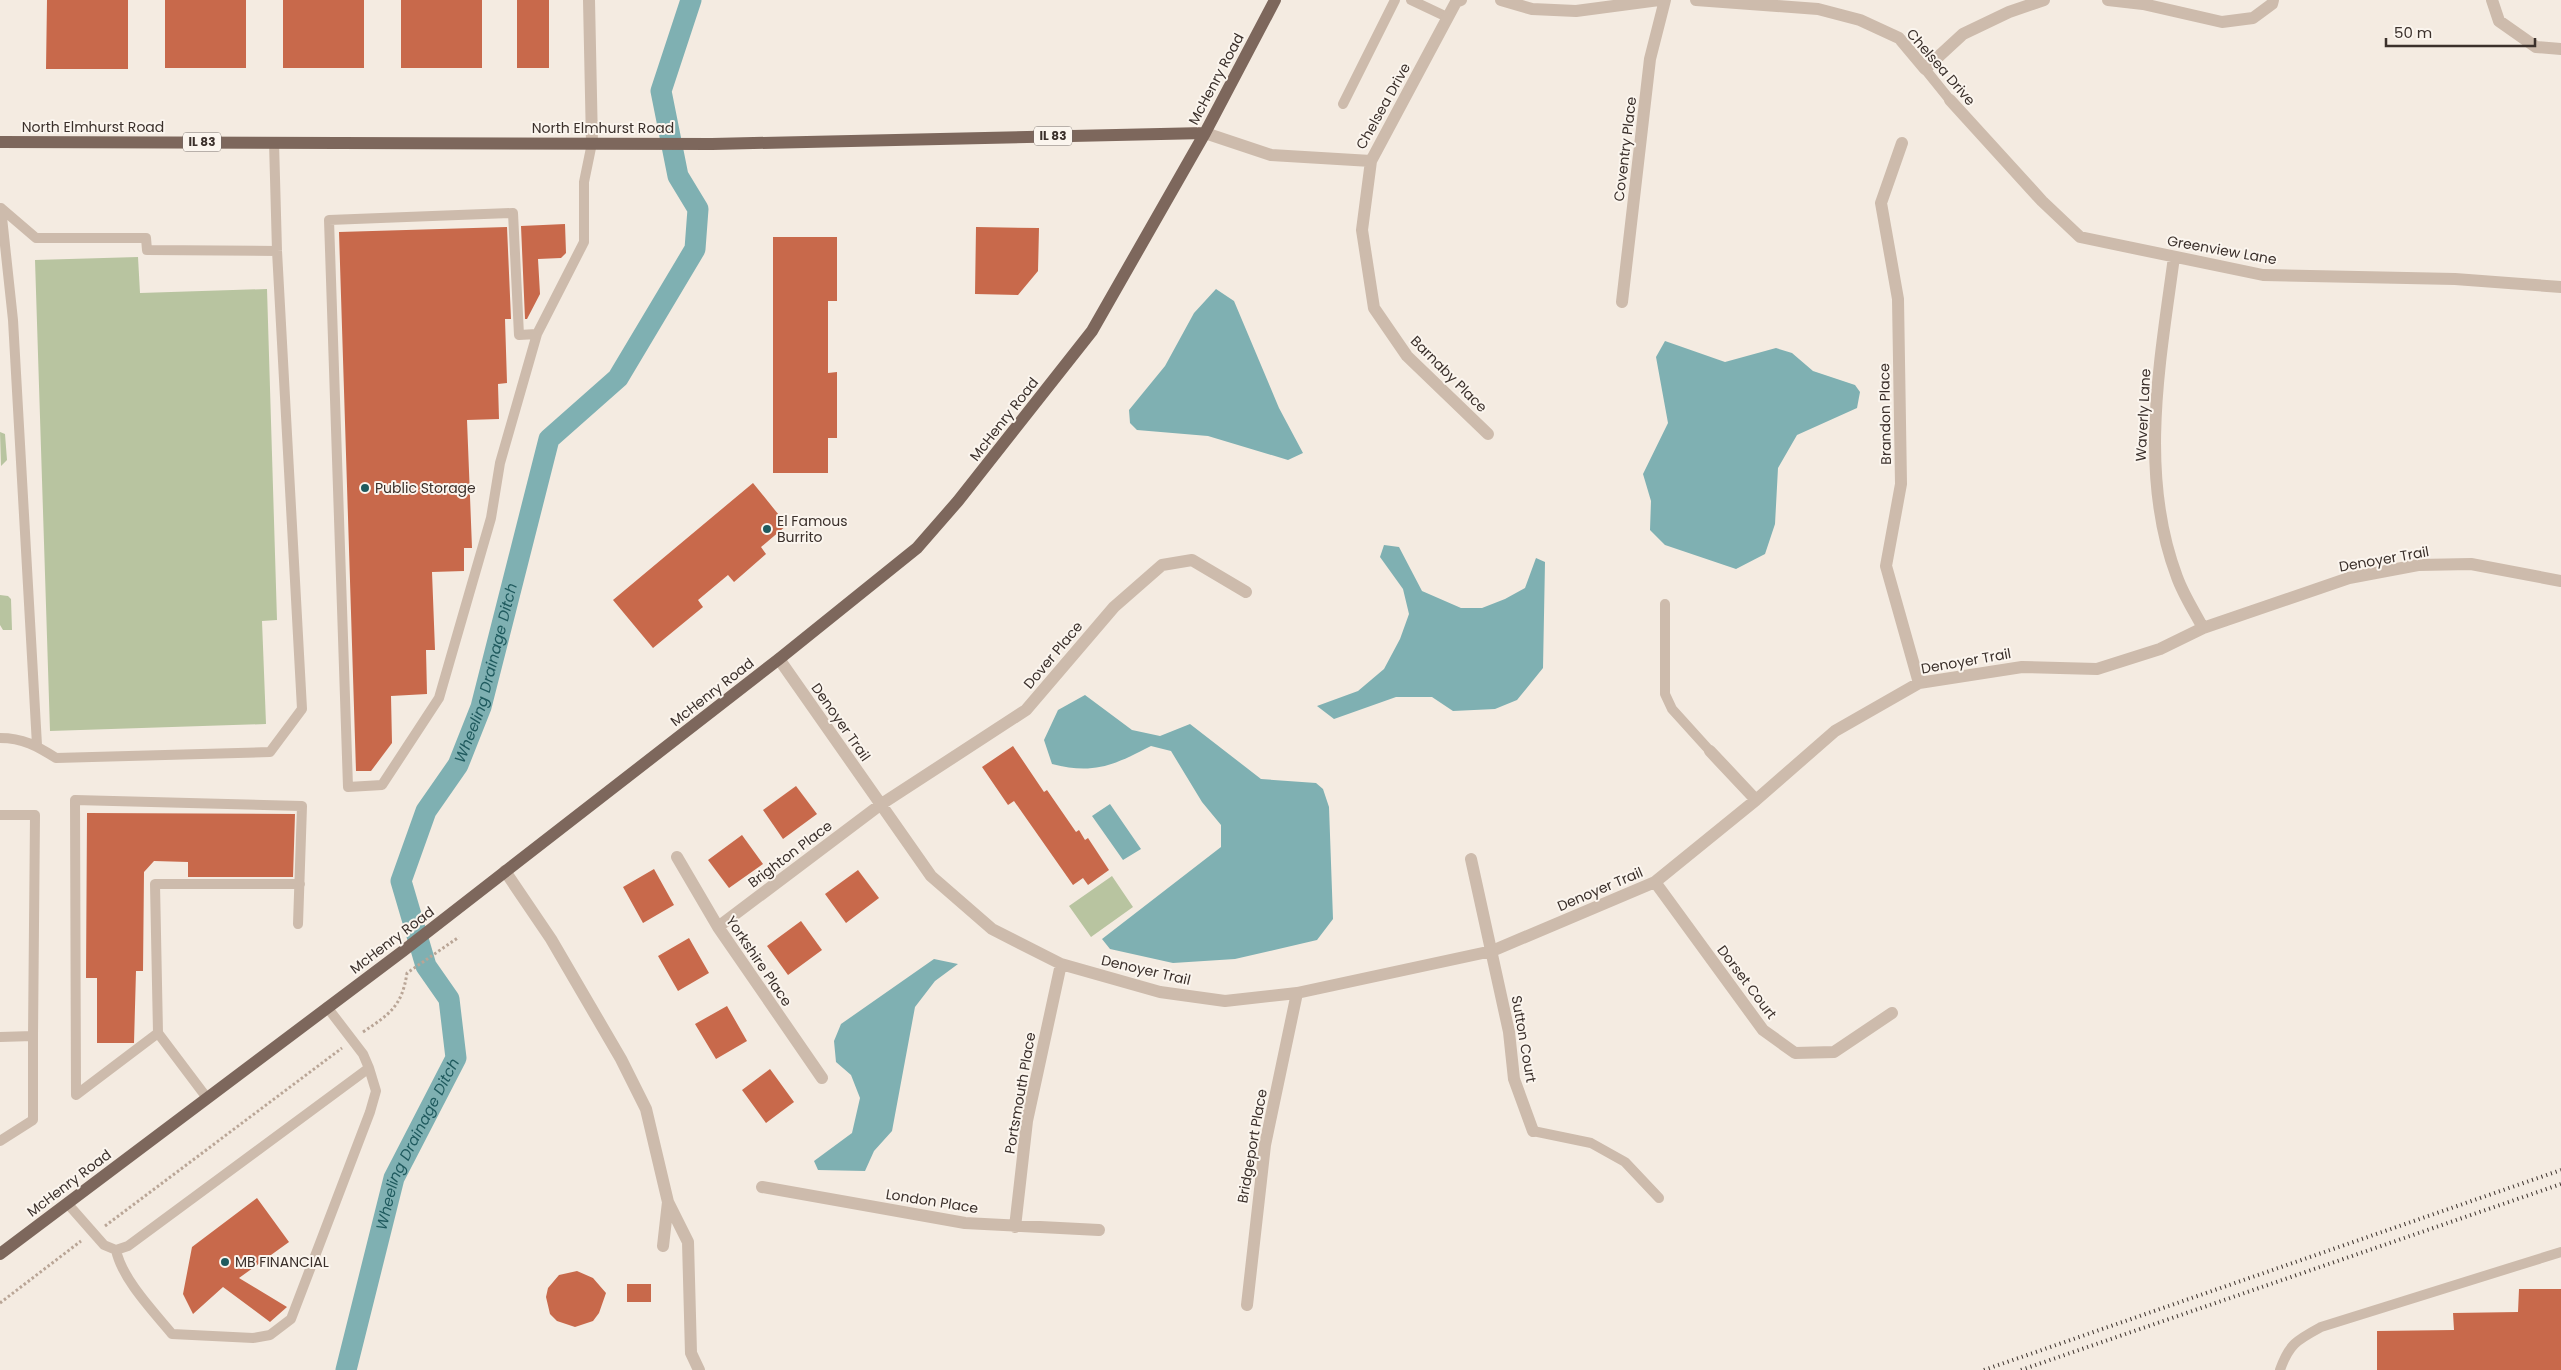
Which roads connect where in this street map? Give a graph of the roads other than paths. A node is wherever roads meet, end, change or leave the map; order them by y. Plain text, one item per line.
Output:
1 (589, 0) edge
2 (1275, 0) edge
3 (1395, 0) edge
4 (1411, 0) edge
5 (1461, 0) edge
6 (1500, 0) edge
7 (1659, 0) edge
8 (1665, 0) edge
9 (1696, 0) edge
10 (1722, 0) edge
11 (2044, 0) edge
12 (2108, 0) edge
13 (2273, 0) edge
14 (2492, 0) edge
15 (1447, 17) junction
16 (2561, 48) edge
17 (1925, 69) junction
18 (1950, 100) joint
19 (1343, 104) dead end
20 (1205, 133) junction
21 (1980, 136) joint
22 (0, 142) edge
23 (274, 142) junction
24 (592, 142) junction
25 (1902, 143) dead end
26 (1371, 160) junction
27 (277, 251) junction
28 (2174, 257) junction
29 (2561, 288) edge
30 (1622, 302) dead end
31 (537, 334) junction
32 (1488, 434) dead end
33 (2561, 581) edge
34 (1246, 592) dead end
35 (1665, 604) dead end
36 (2203, 628) junction
37 (778, 659) junction
38 (1919, 683) junction
39 (0, 738) edge
40 (37, 745) junction
41 (1710, 751) joint
42 (1756, 800) junction
43 (880, 805) junction
44 (0, 815) edge
45 (677, 858) dead end
46 (1471, 859) dead end
47 (505, 871) junction
48 (1655, 882) junction
49 (300, 884) junction
50 (298, 924) dead end
51 (718, 928) junction
52 (1492, 951) junction
53 (1062, 964) junction
54 (1297, 993) junction
55 (327, 1007) junction
56 (1892, 1014) dead end
57 (158, 1033) junction
58 (33, 1036) junction
59 (0, 1037) edge
60 (369, 1068) junction
61 (822, 1078) dead end
62 (207, 1098) junction
63 (1533, 1131) joint
64 (0, 1141) edge
65 (762, 1187) dead end
66 (1659, 1198) dead end
67 (668, 1202) junction
68 (67, 1203) junction
69 (1015, 1227) junction
70 (1099, 1230) dead end
71 (663, 1246) dead end
72 (116, 1250) junction
73 (2561, 1252) edge
74 (0, 1254) edge
75 (1247, 1305) dead end
76 (699, 1370) edge
77 (2280, 1370) edge

1 - 24 street
2 - 20 main road, McHenry Road
3 - 19 lane
4 - 15 lane
5 - 15 street, Chelsea Drive
6 - 7 street
8 - 30 street, Coventry Place
9 - 10 street, Chelsea Drive
10 - 17 street, Chelsea Drive
11 - 17 street
12 - 13 street
14 - 16 street
15 - 26 street, Chelsea Drive
17 - 18 lane, Chelsea Drive
18 - 21 street, Chelsea Drive
20 - 24 main road, North Elmhurst Road / IL 83
20 - 26 street, Chelsea Drive
20 - 37 main road, McHenry Road
21 - 28 street, Greenview Lane
22 - 23 main road, North Elmhurst Road / IL 83
23 - 24 main road, North Elmhurst Road / IL 83
23 - 27 lane
24 - 31 lane
25 - 38 street, Brandon Place
26 - 32 street, Barnaby Place
27 - 40 lane
27 - 40 lane
28 - 29 street, Greenview Lane
28 - 36 street, Waverly Lane
31 - 31 lane
33 - 36 street, Denoyer Trail
34 - 43 street, Dover Place
35 - 41 lane
36 - 38 street, Denoyer Trail
37 - 43 street, Denoyer Trail
37 - 47 main road, McHenry Road
38 - 42 street, Denoyer Trail
39 - 40 lane
41 - 42 street
42 - 48 street, Denoyer Trail
43 - 51 street, Brighton Place
43 - 53 street, Denoyer Trail
44 - 58 lane
45 - 51 street, Yorkshire Place
46 - 52 street, Sutton Court
47 - 55 main road, McHenry Road
47 - 67 street
48 - 52 street, Denoyer Trail
48 - 56 street, Dorset Court
49 - 50 lane
49 - 57 lane
49 - 57 lane
51 - 61 street, Yorkshire Place
52 - 54 street, Denoyer Trail
52 - 63 street, Sutton Court
53 - 54 street, Denoyer Trail
53 - 69 street, Portsmouth Place
54 - 75 street, Bridgeport Place
55 - 60 lane
55 - 62 main road, McHenry Road
57 - 62 lane
58 - 59 lane
58 - 64 lane
60 - 72 lane
60 - 72 lane
62 - 68 main road, McHenry Road
63 - 66 lane
65 - 69 street, London Place
67 - 71 street
67 - 76 street
68 - 72 lane
68 - 74 main road, McHenry Road
69 - 70 street, London Place
73 - 77 lane

